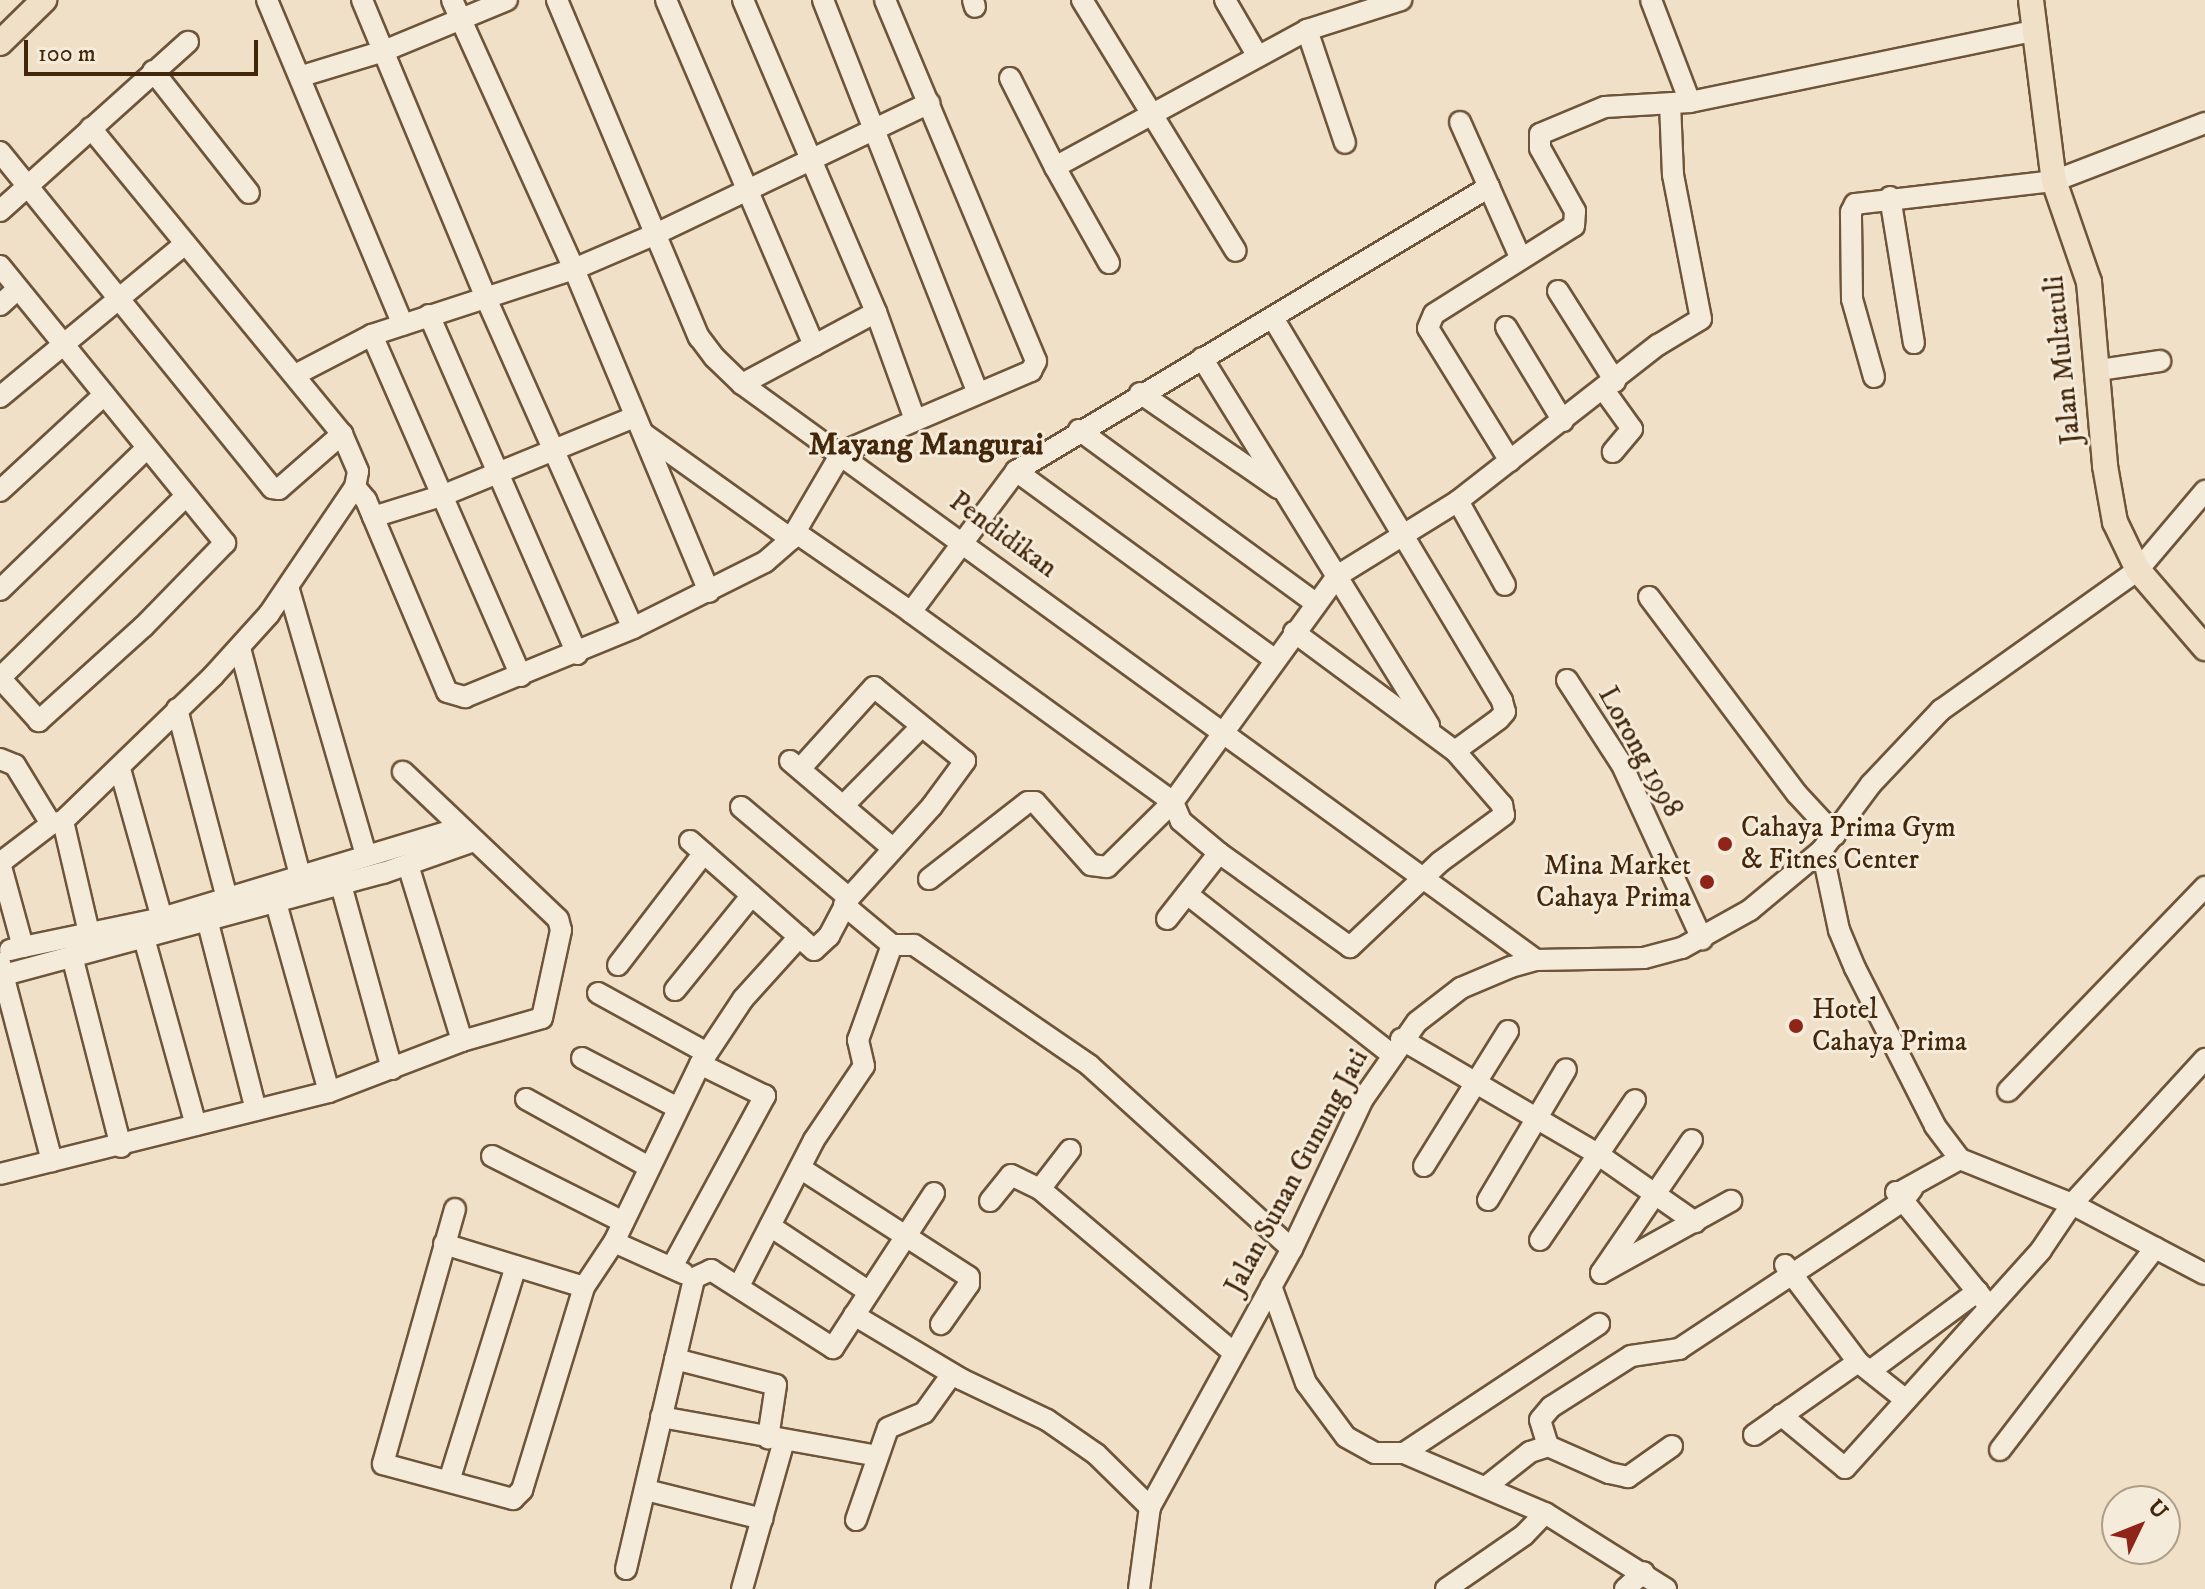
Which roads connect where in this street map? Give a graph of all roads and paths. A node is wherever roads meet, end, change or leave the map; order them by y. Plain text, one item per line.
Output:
1 (44, 0) edge
2 (267, 0) edge
3 (362, 0) edge
4 (452, 0) edge
5 (507, 0) edge
6 (557, 0) edge
7 (666, 0) edge
8 (743, 0) edge
9 (823, 0) edge
10 (885, 0) edge
11 (1082, 0) edge
12 (1225, 0) edge
13 (1401, 0) edge
14 (1651, 0) edge
15 (2031, 0) edge
16 (461, 20) junction
17 (1307, 30) junction
18 (2033, 31) junction
19 (188, 42) dead end
20 (0, 43) edge
21 (384, 51) junction
22 (1257, 55) junction
23 (153, 71) junction
24 (302, 76) junction
25 (1010, 78) dead end
26 (929, 103) junction
27 (1680, 103) junction
28 (1151, 115) junction
29 (1460, 122) dead end
30 (2205, 123) edge
31 (91, 128) junction
32 (878, 132) junction
33 (1345, 143) dead end
34 (0, 152) edge
35 (811, 160) junction
36 (1055, 167) junction
37 (2054, 181) junction
38 (29, 186) junction
39 (1489, 187) junction
40 (746, 189) junction
41 (249, 193) dead end
42 (1890, 197) junction
43 (0, 211) edge
44 (658, 233) junction
45 (185, 244) junction
46 (1236, 251) dead end
47 (1520, 257) junction
48 (1109, 263) dead end
49 (0, 266) edge
50 (574, 269) junction
51 (18, 289) junction
52 (1558, 291) dead end
53 (485, 296) junction
54 (118, 300) junction
55 (0, 305) edge
56 (876, 312) junction
57 (429, 315) junction
58 (1273, 318) junction
59 (403, 325) junction
60 (1506, 327) dead end
61 (372, 335) junction
62 (62, 343) junction
63 (1914, 343) dead end
64 (814, 346) junction
65 (1202, 358) junction
66 (2160, 361) dead end
67 (2100, 370) junction
68 (295, 375) junction
69 (1874, 377) dead end
70 (742, 384) junction
71 (1609, 385) junction
72 (978, 393) junction
73 (1140, 393) junction
74 (104, 395) junction
75 (0, 397) edge
76 (915, 420) junction
77 (1563, 421) junction
78 (639, 426) junction
79 (1079, 430) junction
80 (342, 434) junction
81 (147, 448) junction
82 (554, 448) junction
83 (842, 452) junction
84 (1613, 452) dead end
85 (1510, 461) junction
86 (499, 470) junction
87 (1016, 471) junction
88 (355, 487) junction
89 (0, 491) edge
90 (2205, 491) edge
91 (1286, 494) junction
92 (444, 495) junction
93 (185, 497) junction
94 (1458, 501) junction
95 (373, 517) junction
96 (793, 535) junction
97 (1403, 536) junction
98 (961, 539) junction
99 (2138, 570) junction
100 (1337, 576) junction
101 (1505, 585) dead end
102 (0, 590) edge
103 (289, 590) junction
104 (709, 592) junction
105 (1649, 597) dead end
106 (1315, 603) junction
107 (911, 612) junction
108 (633, 628) junction
109 (1294, 632) junction
110 (240, 648) junction
111 (2205, 648) edge
112 (577, 654) junction
113 (1274, 659) junction
114 (521, 676) junction
115 (0, 678) edge
116 (1567, 680) dead end
117 (177, 709) junction
118 (921, 727) junction
119 (1226, 732) junction
120 (1435, 735) junction
121 (1455, 751) junction
122 (0, 759) edge
123 (120, 769) junction
124 (403, 772) dead end
125 (1173, 802) junction
126 (843, 806) junction
127 (741, 807) dead end
128 (57, 822) junction
129 (467, 835) junction
130 (1829, 842) junction
131 (891, 847) junction
132 (1219, 853) junction
133 (366, 855) junction
134 (408, 865) junction
135 (300, 875) junction
136 (1424, 875) junction
137 (929, 879) dead end
138 (341, 885) junction
139 (2205, 887) edge
140 (1187, 894) junction
141 (752, 895) junction
142 (847, 902) junction
143 (276, 903) junction
144 (229, 908) junction
145 (162, 918) junction
146 (1167, 919) dead end
147 (208, 923) junction
148 (89, 933) junction
149 (799, 937) junction
150 (144, 938) junction
151 (1702, 939) junction
152 (892, 945) junction
153 (23, 947) junction
154 (72, 956) junction
155 (1536, 960) junction
156 (618, 965) dead end
157 (1, 968) edge
158 (675, 990) dead end
159 (598, 993) dead end
160 (1508, 1031) dead end
161 (462, 1041) junction
162 (1396, 1046) junction
163 (582, 1058) dead end
164 (704, 1058) junction
165 (2205, 1059) edge
166 (392, 1069) junction
167 (1566, 1069) dead end
168 (1474, 1083) junction
169 (2008, 1091) dead end
170 (329, 1092) junction
171 (526, 1099) dead end
172 (1635, 1100) dead end
173 (678, 1108) junction
174 (256, 1110) junction
175 (1536, 1119) junction
176 (196, 1125) junction
177 (1692, 1140) dead end
178 (121, 1147) junction
179 (1070, 1150) dead end
180 (1596, 1153) junction
181 (492, 1156) dead end
182 (1960, 1159) junction
183 (52, 1161) junction
184 (1424, 1166) dead end
185 (649, 1167) junction
186 (800, 1168) junction
187 (0, 1174) edge
188 (1040, 1189) junction
189 (1656, 1192) junction
190 (934, 1193) dead end
191 (1904, 1194) junction
192 (1488, 1200) dead end
193 (990, 1201) dead end
194 (1731, 1201) dead end
195 (2072, 1204) junction
196 (455, 1209) dead end
197 (623, 1222) junction
198 (1695, 1222) junction
199 (770, 1226) junction
200 (902, 1237) junction
201 (1540, 1240) dead end
202 (614, 1242) junction
203 (444, 1244) junction
204 (2155, 1248) junction
205 (1292, 1249) junction
206 (516, 1266) junction
207 (672, 1267) junction
208 (1788, 1271) junction
209 (2205, 1274) edge
210 (694, 1278) junction
211 (739, 1286) junction
212 (1271, 1286) junction
213 (584, 1287) junction
214 (868, 1291) junction
215 (1984, 1299) junction
216 (854, 1315) junction
217 (941, 1324) dead end
218 (1599, 1324) dead end
219 (1233, 1352) junction
220 (675, 1359) junction
221 (1864, 1367) junction
222 (952, 1374) junction
223 (1906, 1400) junction
224 (1781, 1415) junction
225 (661, 1417) junction
226 (1754, 1435) dead end
227 (776, 1439) junction
228 (1548, 1446) junction
229 (1672, 1446) dead end
230 (2000, 1450) dead end
231 (1404, 1453) junction
232 (877, 1456) junction
233 (449, 1481) junction
234 (1487, 1486) junction
235 (646, 1490) junction
236 (1150, 1507) junction
237 (1545, 1513) junction
238 (762, 1519) junction
239 (856, 1520) dead end
240 (626, 1569) dead end
241 (1644, 1572) junction
242 (742, 1589) edge
243 (1139, 1589) edge
244 (1446, 1589) edge
245 (1625, 1589) edge
246 (1666, 1589) edge

1 - 20 main road
2 - 24 street
3 - 21 street
4 - 16 street
5 - 16 street
6 - 44 street, Pendidikan
7 - 40 street
8 - 35 street
9 - 32 street
10 - 26 street
11 - 28 street
12 - 22 street
13 - 17 street
14 - 27 street
15 - 18 main road, Jalan Multatuli
16 - 21 street
16 - 50 street
17 - 22 street
17 - 33 street
18 - 27 street
18 - 37 main road, Jalan Multatuli
19 - 23 street
21 - 24 street
21 - 53 street
22 - 28 street
23 - 31 street
23 - 41 street
24 - 59 street
25 - 36 street
26 - 32 street
26 - 72 street
27 - 47 street
27 - 71 street
28 - 36 street
28 - 46 street
29 - 39 street
30 - 37 street
31 - 38 street
31 - 45 street
32 - 35 street
32 - 72 street
34 - 38 street
35 - 40 street
35 - 56 street
36 - 48 street
37 - 42 street
37 - 67 main road, Jalan Multatuli
38 - 43 street
38 - 54 street
39 - 47 street
39 - 58 street
40 - 44 street
40 - 64 street
42 - 63 street
42 - 69 street
44 - 50 street
44 - 70 street, Pendidikan
45 - 54 street
45 - 68 street
47 - 85 street
49 - 51 street
50 - 53 street
50 - 78 street
51 - 55 street
51 - 62 street
52 - 71 street
53 - 57 street
53 - 82 street
54 - 62 street
54 - 80 street
56 - 64 street
56 - 76 street
57 - 59 street
57 - 86 street
58 - 65 street
58 - 97 street
59 - 61 street
60 - 77 street
61 - 68 street
61 - 92 street
62 - 74 street
62 - 75 street
64 - 70 street
65 - 73 street
65 - 91 street
66 - 67 street
67 - 99 main road, Jalan Multatuli
68 - 80 street
70 - 83 street, Pendidikan
71 - 77 street
71 - 84 street
72 - 76 street
73 - 79 street
73 - 91 street
74 - 81 street
74 - 89 street
76 - 83 street
77 - 85 street
78 - 82 street
78 - 96 street
78 - 104 street
79 - 87 street
79 - 106 street
80 - 88 street
81 - 93 street
81 - 102 street
82 - 86 street
82 - 108 street
83 - 96 street
83 - 98 street, Pendidikan
85 - 94 street
86 - 92 street
86 - 112 street
87 - 98 street
87 - 113 street
88 - 95 street
88 - 103 street
90 - 99 street, Jalan Sunan Gunung Jati
91 - 100 street
92 - 95 street
92 - 114 street
93 - 115 street
93 - 115 street
94 - 97 street
94 - 101 street
95 - 114 street
96 - 104 street
96 - 107 street
97 - 100 street
97 - 121 street
98 - 107 street
98 - 119 street, Pendidikan
99 - 111 main road, Jalan Multatuli
99 - 130 street, Jalan Sunan Gunung Jati
100 - 106 street
100 - 120 street
103 - 110 street
103 - 133 street
104 - 108 street
105 - 130 street
106 - 109 street
107 - 125 street
108 - 112 street
109 - 113 street
109 - 120 street
110 - 117 street
110 - 135 street
112 - 114 street
113 - 119 street
116 - 151 street, Lorong 1998
117 - 123 street
117 - 144 street
118 - 126 street
118 - 126 street
118 - 131 street
119 - 125 street
119 - 136 street, Pendidikan
120 - 121 street
121 - 136 street
122 - 128 street
123 - 128 street
123 - 145 street
124 - 129 street
125 - 132 street
125 - 137 street
126 - 131 street
127 - 142 street
128 - 148 street
128 - 153 street
129 - 133 street
129 - 134 street
129 - 161 street
130 - 151 street, Jalan Sunan Gunung Jati
130 - 182 street
131 - 142 street
132 - 136 street
132 - 140 street
133 - 135 street
134 - 138 street
134 - 161 street
135 - 144 street
136 - 155 street, Pendidikan
138 - 143 street
138 - 166 street
139 - 169 street
140 - 146 street
140 - 162 street
141 - 149 street
141 - 156 street
141 - 158 street
142 - 149 street
142 - 152 street
143 - 144 street
143 - 170 street
144 - 145 street
144 - 147 street
145 - 148 street
147 - 150 street
147 - 174 street
148 - 153 street
149 - 164 street
150 - 154 street
150 - 176 street
151 - 155 street, Jalan Sunan Gunung Jati
152 - 186 street
152 - 205 street
153 - 157 street
154 - 157 street
154 - 178 street
155 - 162 street, Jalan Sunan Gunung Jati
157 - 183 street
159 - 164 street
160 - 168 street
161 - 166 street
162 - 168 street
162 - 205 street, Jalan Sunan Gunung Jati
163 - 173 street
164 - 173 street
164 - 207 street
165 - 195 street
166 - 170 street
167 - 175 street
168 - 175 street
168 - 184 street
170 - 174 street
171 - 185 street
172 - 180 street
173 - 185 street
174 - 176 street
175 - 180 street
175 - 192 street
176 - 178 street
177 - 189 street
178 - 183 street
179 - 188 street
180 - 189 street
180 - 201 street
181 - 197 street
182 - 191 street
182 - 195 street
183 - 187 street
185 - 197 street
186 - 199 street
186 - 200 street
188 - 193 street
188 - 219 street
189 - 198 street
189 - 198 street
190 - 200 street
191 - 208 street
191 - 215 street
194 - 198 street
195 - 204 street
195 - 215 street
196 - 203 street
197 - 202 street
199 - 211 street
199 - 214 street
200 - 214 street
200 - 217 street
202 - 207 street
202 - 213 street
203 - 206 street
203 - 233 street
204 - 209 street
204 - 230 street
205 - 212 street, Jalan Sunan Gunung Jati
206 - 213 street
206 - 233 street
207 - 210 street
208 - 221 street
208 - 228 street
210 - 211 street
210 - 220 street
211 - 216 street
212 - 219 street, Jalan Sunan Gunung Jati
212 - 231 street
213 - 233 street
214 - 216 street
215 - 221 street
215 - 223 street
216 - 222 street
218 - 231 street
219 - 236 street, Jalan Sunan Gunung Jati
220 - 225 street
220 - 227 street
221 - 223 street
221 - 224 street
222 - 232 street
222 - 236 street
223 - 224 street
224 - 226 street
225 - 227 street
225 - 235 street
227 - 232 street
227 - 238 street
228 - 229 street
228 - 234 street
231 - 234 street
232 - 239 street
234 - 237 street
235 - 238 street
235 - 240 street
236 - 243 street, Jalan Sunan Gunung Jati
237 - 241 street
237 - 244 street
238 - 242 street
241 - 245 street
241 - 246 street

